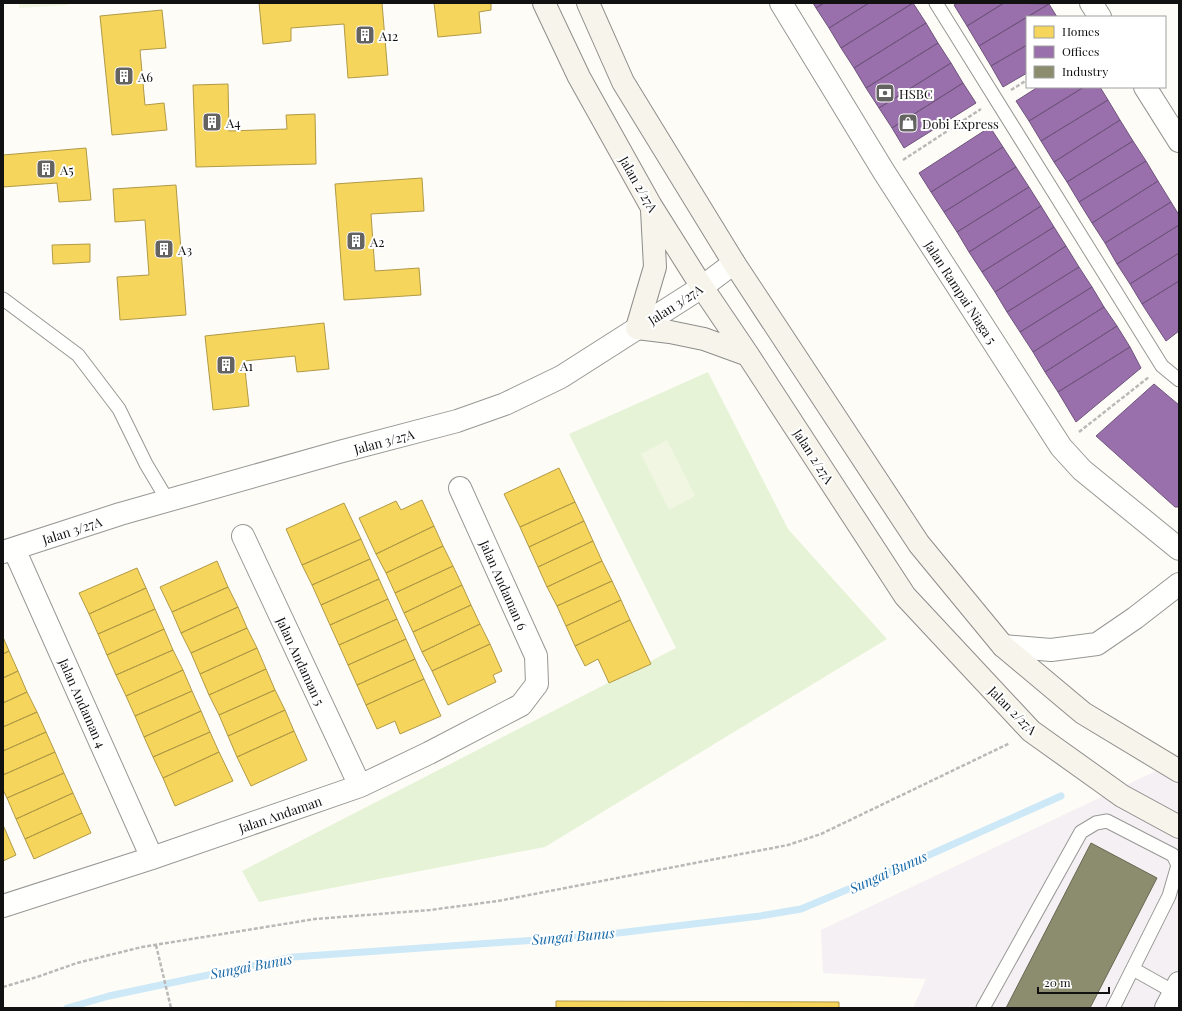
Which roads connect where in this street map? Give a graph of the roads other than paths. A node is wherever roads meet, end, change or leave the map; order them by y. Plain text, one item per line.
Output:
1 (544, 3) edge
2 (588, 3) edge
3 (781, 3) edge
4 (936, 3) edge
5 (1092, 3) edge
6 (1099, 16) edge
7 (1146, 88) edge
8 (1179, 141) edge
9 (651, 206) junction
10 (734, 263) junction
11 (702, 287) junction
12 (3, 299) edge
13 (637, 328) junction
14 (748, 355) junction
15 (1179, 380) edge
16 (460, 488) dead end
17 (168, 501) junction
18 (243, 536) dead end
19 (1179, 549) edge
20 (8, 550) edge
21 (1179, 584) edge
22 (1003, 646) junction
23 (537, 684) joint
24 (1179, 771) edge
25 (360, 786) junction
26 (1179, 827) edge
27 (152, 858) junction
28 (3, 906) edge
29 (1133, 969) junction
30 (1173, 994) edge
31 (983, 1008) edge
32 (1113, 1008) edge

1 - 9 main road, Jalan 2/27A
2 - 10 main road
3 - 19 street, Jalan Rampai Niaga 5
4 - 15 lane
5 - 6 street
7 - 8 street
9 - 11 main road, Jalan 2/27A
9 - 13 main road
10 - 11 street, Jalan 3/27A
10 - 22 main road
11 - 13 street, Jalan 3/27A
11 - 14 main road, Jalan 2/27A
12 - 17 lane
13 - 14 main road
13 - 17 street, Jalan 3/27A
14 - 26 main road, Jalan 2/27A
16 - 23 street, Jalan Andaman 6
17 - 20 street, Jalan 3/27A
18 - 25 street, Jalan Andaman 5
20 - 27 street, Jalan Andaman 4
21 - 22 street
22 - 24 main road
23 - 25 street, Jalan Andaman
25 - 27 street, Jalan Andaman
27 - 28 street, Jalan Andaman
29 - 30 lane
29 - 31 lane
29 - 32 lane

